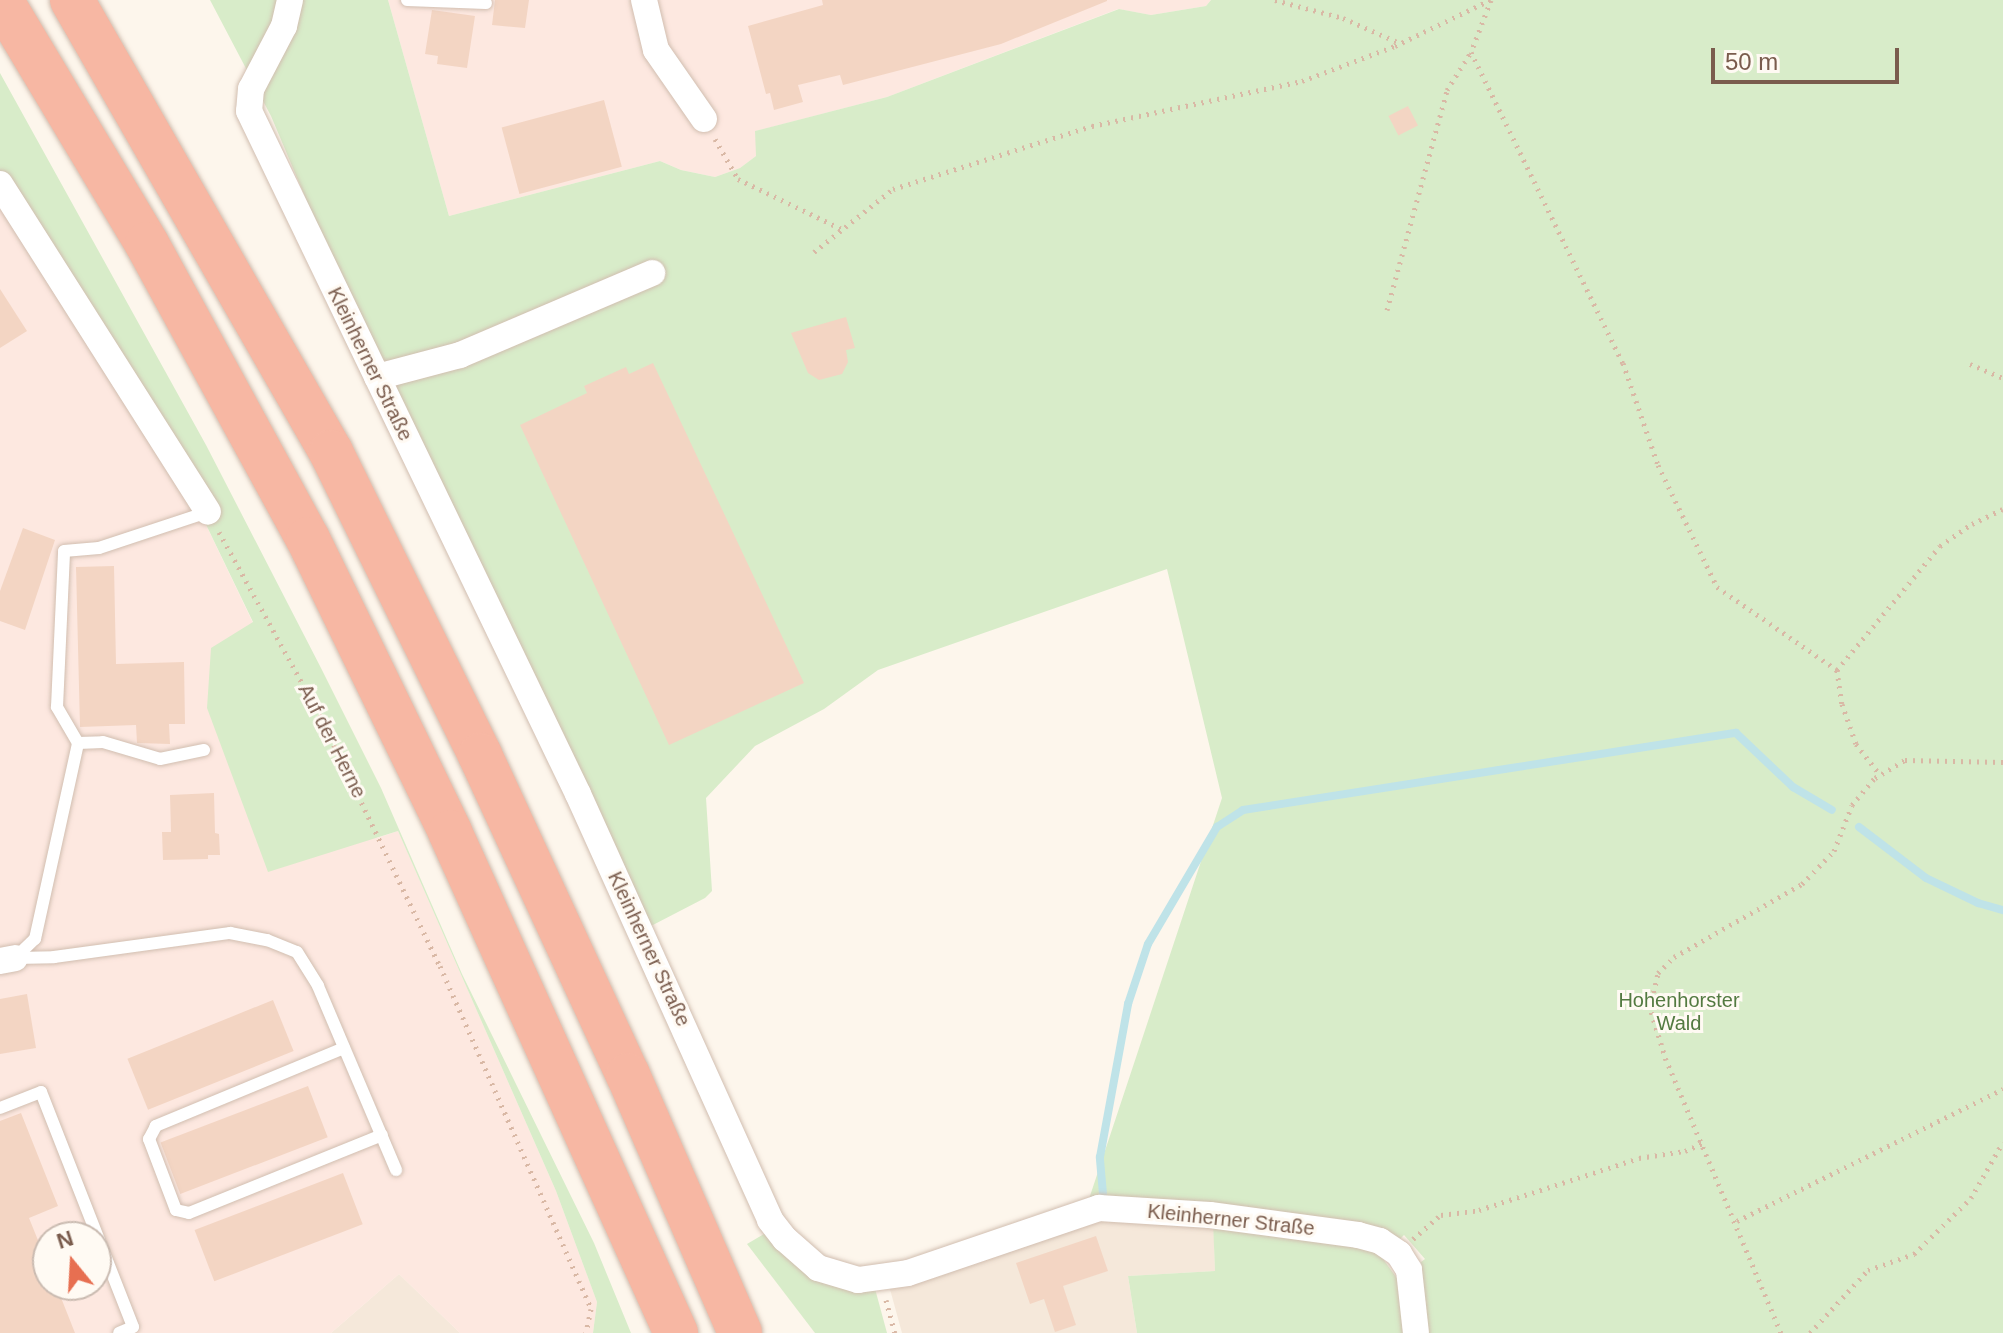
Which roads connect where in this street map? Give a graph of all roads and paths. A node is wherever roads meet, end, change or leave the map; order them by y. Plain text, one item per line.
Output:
1 (72, 0) edge
2 (290, 0) edge
3 (407, 0) edge
4 (644, 0) edge
5 (1275, 0) edge
6 (1490, 0) edge
7 (486, 3) dead end
8 (3, 4) edge
9 (1401, 43) junction
10 (1471, 52) junction
11 (704, 119) joint
12 (0, 184) edge
13 (844, 230) junction
14 (814, 252) dead end
15 (652, 273) dead end
16 (1387, 310) dead end
17 (1970, 364) dead end
18 (377, 377) junction
19 (2003, 378) edge
20 (2003, 509) edge
21 (208, 512) junction
22 (1837, 670) junction
23 (78, 743) junction
24 (204, 750) dead end
25 (2003, 762) edge
26 (1880, 775) junction
27 (8, 960) edge
28 (344, 1048) junction
29 (2003, 1089) edge
30 (0, 1108) edge
31 (382, 1135) junction
32 (2003, 1142) edge
33 (1703, 1143) junction
34 (396, 1170) dead end
35 (1737, 1221) junction
36 (1399, 1254) junction
37 (880, 1279) junction
38 (119, 1333) edge
39 (586, 1333) edge
40 (676, 1333) edge
41 (740, 1333) edge
42 (895, 1333) edge
43 (1416, 1333) edge
44 (1781, 1333) edge
45 (1810, 1333) edge

1 - 41 highway
2 - 18 street, Kleinherner Straße
3 - 7 lane
4 - 11 street
5 - 9 path
6 - 9 path
6 - 10 path
8 - 40 highway
9 - 13 path
10 - 16 path
10 - 22 path
11 - 13 path
12 - 21 street
13 - 14 path
15 - 18 street
17 - 19 path
18 - 37 street, Kleinherner Straße
20 - 22 path
21 - 23 lane
21 - 39 path, Auf der Herne
22 - 26 path
23 - 24 lane
23 - 27 lane
25 - 26 path
26 - 33 path
27 - 28 lane
28 - 31 lane
28 - 31 lane
29 - 35 path
30 - 38 lane
31 - 34 lane
32 - 45 path
33 - 35 path
33 - 36 path
35 - 44 path
36 - 37 street, Kleinherner Straße
36 - 43 street
37 - 42 path

